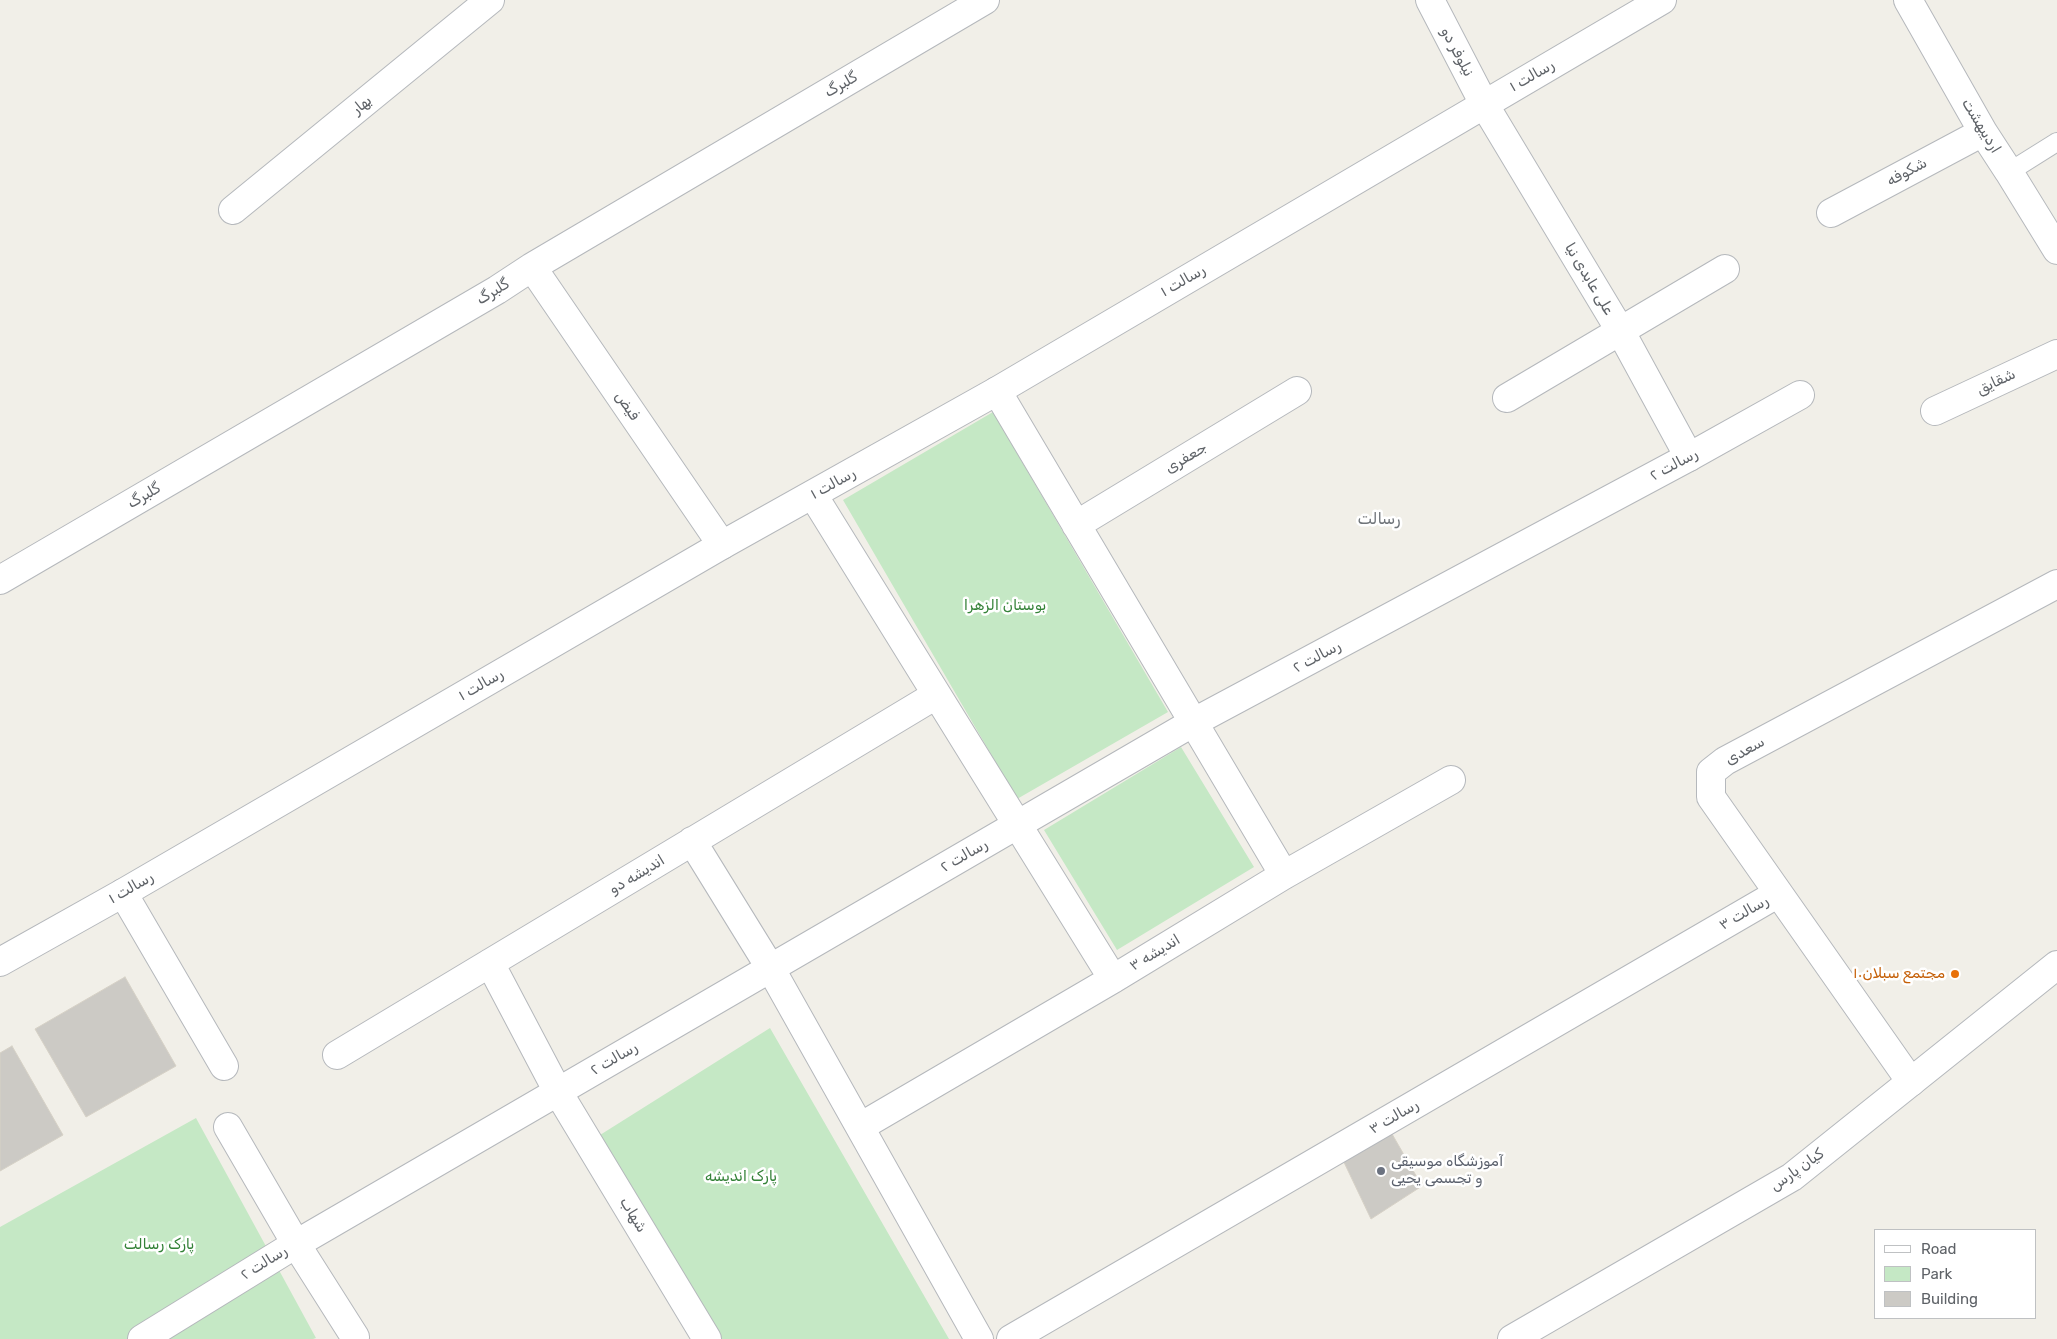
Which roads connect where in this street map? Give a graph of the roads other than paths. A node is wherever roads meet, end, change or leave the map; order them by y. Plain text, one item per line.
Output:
1 (490, 0) edge
2 (985, 0) edge
3 (1430, 0) edge
4 (1662, 0) edge
5 (1908, 0) edge
6 (1484, 104) junction
7 (1983, 132) junction
8 (2057, 142) edge
9 (2009, 172) junction
10 (233, 210) dead end
11 (1831, 213) dead end
12 (2057, 250) edge
13 (532, 267) junction
14 (1725, 269) dead end
15 (1621, 332) junction
16 (2057, 354) edge
17 (997, 391) junction
18 (1297, 391) dead end
19 (1800, 395) dead end
20 (1507, 398) dead end
21 (1935, 411) dead end
22 (1689, 457) junction
23 (812, 495) junction
24 (1076, 525) junction
25 (722, 545) junction
26 (0, 580) edge
27 (2057, 584) edge
28 (936, 695) junction
29 (1194, 722) junction
30 (1450, 780) dead end
31 (1017, 825) junction
32 (692, 842) junction
33 (1284, 875) junction
34 (123, 893) junction
35 (1777, 894) junction
36 (0, 962) edge
37 (490, 963) junction
38 (2057, 964) edge
39 (771, 969) junction
40 (1113, 979) junction
41 (337, 1055) dead end
42 (224, 1066) dead end
43 (1911, 1082) junction
44 (558, 1092) junction
45 (228, 1127) dead end
46 (860, 1127) junction
47 (296, 1244) junction
48 (355, 1337) dead end
49 (142, 1339) edge
50 (707, 1339) edge
51 (979, 1339) edge
52 (1011, 1339) edge
53 (1512, 1339) edge

1 - 10 street, بهار
2 - 13 street, گلبرگ
3 - 6 street, نیلوفر دو
4 - 6 street, رسالت ۱
5 - 7 street, اردیبهشت
6 - 15 street, علی عابدی نیا
6 - 17 street, رسالت ۱
7 - 9 street, اردیبهشت
7 - 11 street, شکوفه
8 - 9 lane
9 - 12 street, اردیبهشت
13 - 25 street, فیض
13 - 26 street, گلبرگ
14 - 15 street
15 - 20 street
15 - 22 street, علی عابدی نیا
16 - 21 street, شقایق
17 - 23 street, رسالت ۱
17 - 24 street
18 - 24 street, جعفری
19 - 22 street, رسالت ۲
22 - 29 street, رسالت ۲
23 - 25 street, رسالت ۱
23 - 28 street
24 - 29 street
25 - 34 street, رسالت ۱
27 - 35 street, سعدی
28 - 31 street
28 - 32 street, اندیشه دو
29 - 31 street, رسالت ۲
29 - 33 street
30 - 33 street, اندیشه ۳
31 - 39 street, رسالت ۲
31 - 40 street
32 - 37 street, اندیشه دو
32 - 39 street
33 - 40 street, اندیشه ۳
34 - 36 street, رسالت ۱
34 - 42 street
35 - 43 street, سعدی
35 - 52 street, رسالت ۳
37 - 41 street, اندیشه دو
37 - 44 street, شهاب
38 - 43 street, کیان پارس
39 - 44 street, رسالت ۲
39 - 46 street
40 - 46 street, اندیشه ۳
43 - 53 street, کیان پارس
44 - 47 street, رسالت ۲
44 - 50 street, شهاب
45 - 47 street
46 - 51 street
47 - 48 street
47 - 49 street, رسالت ۲

